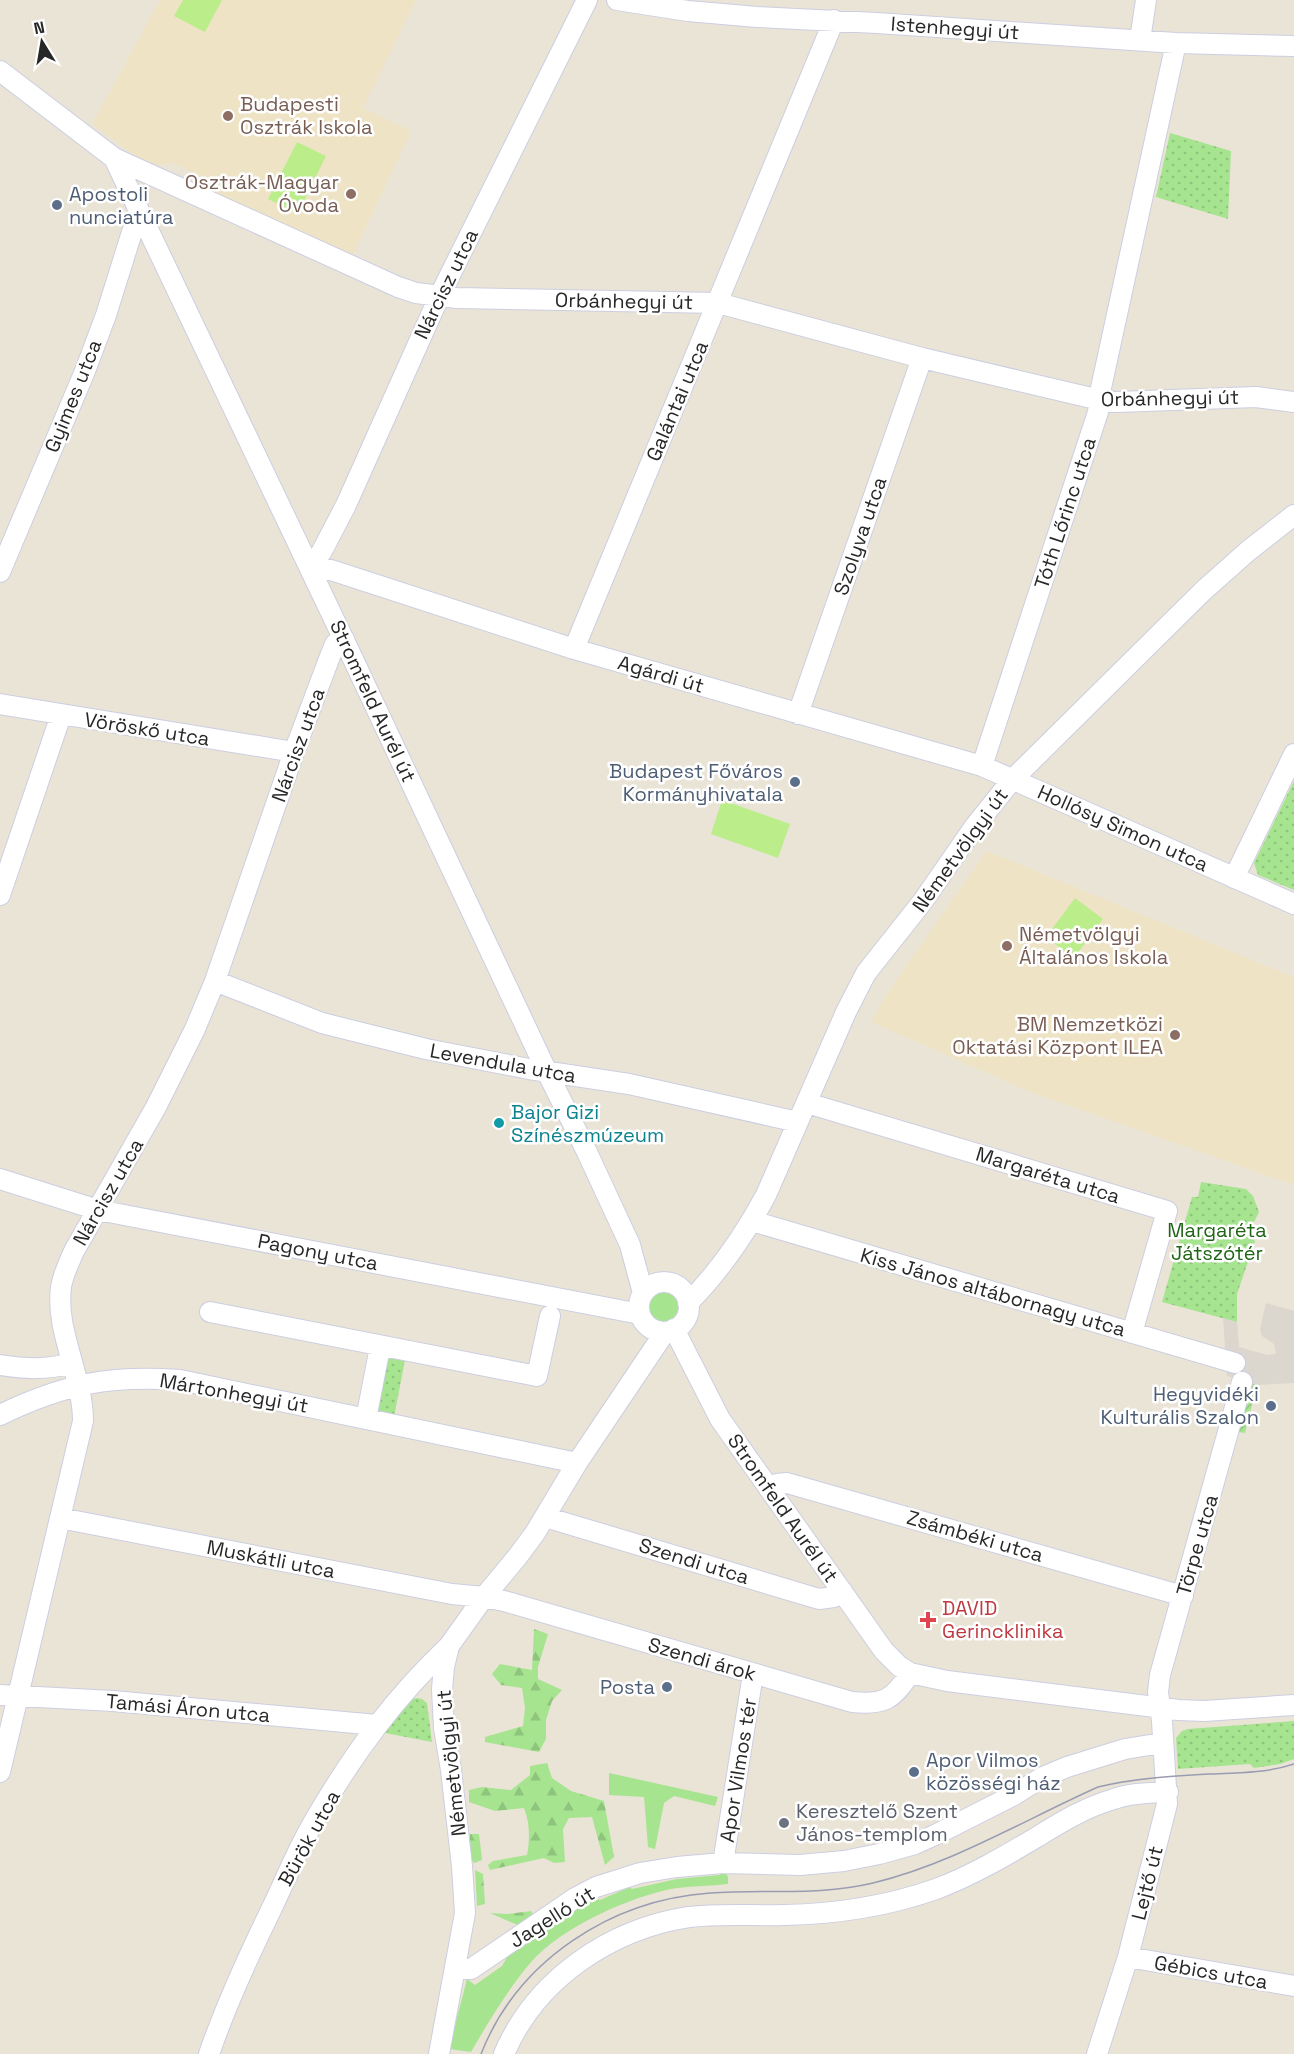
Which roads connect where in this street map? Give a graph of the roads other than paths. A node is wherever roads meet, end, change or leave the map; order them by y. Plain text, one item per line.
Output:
1 (587, 0) edge
2 (617, 0) edge
3 (1146, 0) edge
4 (688, 5) edge
5 (834, 20) junction
6 (1140, 40) junction
7 (1176, 43) junction
8 (1294, 46) edge
9 (0, 71) edge
10 (114, 158) junction
11 (144, 221) junction
12 (439, 297) junction
13 (718, 303) junction
14 (922, 358) junction
15 (1100, 400) junction
16 (1294, 402) edge
17 (1294, 515) edge
18 (310, 569) junction
19 (0, 572) edge
20 (344, 639) junction
21 (573, 649) junction
22 (0, 704) edge
23 (798, 714) junction
24 (61, 715) junction
25 (294, 752) junction
26 (1294, 754) edge
27 (982, 766) junction
28 (1012, 780) junction
29 (1234, 878) junction
30 (0, 895) edge
31 (1294, 904) edge
32 (215, 981) junction
33 (547, 1071) junction
34 (807, 1103) junction
35 (798, 1122) junction
36 (0, 1179) edge
37 (98, 1210) junction
38 (752, 1221) junction
39 (630, 1245) junction
40 (725, 1260) junction
41 (669, 1284) junction
42 (643, 1293) junction
43 (688, 1303) junction
44 (210, 1312) dead end
45 (550, 1316) dead end
46 (642, 1318) junction
47 (670, 1331) junction
48 (1132, 1333) junction
49 (380, 1347) junction
50 (1235, 1363) dead end
51 (72, 1364) junction
52 (0, 1365) edge
53 (30, 1369) junction
54 (630, 1382) junction
55 (1242, 1382) dead end
56 (79, 1385) junction
57 (36, 1398) junction
58 (0, 1415) edge
59 (366, 1419) junction
60 (577, 1463) junction
61 (769, 1489) junction
62 (545, 1517) junction
63 (60, 1518) junction
64 (842, 1591) junction
65 (1183, 1596) junction
66 (484, 1597) junction
67 (449, 1646) junction
68 (910, 1673) junction
69 (753, 1674) junction
70 (441, 1689) junction
71 (9, 1695) edge
72 (398, 1698) junction
73 (1294, 1705) edge
74 (1160, 1709) junction
75 (377, 1725) junction
76 (1162, 1743) junction
77 (0, 1772) edge
78 (1167, 1792) junction
79 (723, 1863) junction
80 (1128, 1957) junction
81 (456, 1968) junction
82 (1294, 1986) edge
83 (209, 2054) edge
84 (439, 2054) edge
85 (504, 2054) edge
86 (1097, 2054) edge

1 - 12 street, Nárcisz utca
2 - 4 street, Istenhegyi út
3 - 6 street
4 - 5 street, Istenhegyi út
5 - 6 street, Istenhegyi út
5 - 13 street, Galántai utca
6 - 7 street, Istenhegyi út
7 - 8 street, Istenhegyi út
7 - 15 street, Tóth Lőrinc utca
9 - 10 street, Orbánhegyi út
10 - 11 street, Stromfeld Aurél út
10 - 12 street, Orbánhegyi út
11 - 18 street, Stromfeld Aurél út
11 - 19 street, Gyimes utca
12 - 13 street, Orbánhegyi út
12 - 18 street, Nárcisz utca
13 - 14 street, Orbánhegyi út
13 - 21 street, Galántai utca
14 - 15 street, Orbánhegyi út
14 - 23 street, Szolyva utca
15 - 16 street, Orbánhegyi út
15 - 27 street, Tóth Lőrinc utca
17 - 28 street, Németvölgyi út
18 - 20 street, Stromfeld Aurél út
18 - 21 street, Agárdi út
20 - 25 street, Nárcisz utca
20 - 33 street, Stromfeld Aurél út
21 - 23 street, Agárdi út
22 - 24 street, Vöröskő utca
23 - 27 street, Agárdi út
24 - 25 street, Vöröskő utca
24 - 30 street
25 - 32 street, Nárcisz utca
26 - 29 street
27 - 28 street, Agárdi út
28 - 29 street, Hollósy Simon utca
28 - 34 street, Németvölgyi út
29 - 31 street, Hollósy Simon utca
32 - 33 street, Levendula utca
32 - 37 street, Nárcisz utca
33 - 35 street, Levendula utca
33 - 39 street, Stromfeld Aurél út
34 - 35 street, Németvölgyi út
34 - 48 street, Margaréta utca
35 - 38 street, Németvölgyi út
36 - 37 street, Pagony utca
37 - 46 street, Pagony utca
37 - 51 street, Nárcisz utca
38 - 40 street, Németvölgyi út
38 - 48 street, Kiss János altábornagy utca
39 - 41 street, Stromfeld Aurél út
39 - 42 street, Stromfeld Aurél út
40 - 41 street, Németvölgyi út
40 - 43 street, Németvölgyi út
41 - 42 street
41 - 43 street
42 - 46 street
43 - 47 street
44 - 49 street
45 - 49 street
46 - 47 street
46 - 54 street, Németvölgyi út
47 - 54 street, Németvölgyi út
47 - 61 street, Stromfeld Aurél út
48 - 50 street, Kiss János altábornagy utca
49 - 59 street
51 - 53 street
51 - 56 street, Nárcisz utca
52 - 53 street
53 - 57 street
54 - 60 street, Németvölgyi út
55 - 65 street, Törpe utca
56 - 57 street, Mártonhegyi út
56 - 59 street, Mártonhegyi út
56 - 63 street, Nárcisz utca
57 - 58 street, Mártonhegyi út
59 - 60 street, Mártonhegyi út
60 - 62 street, Németvölgyi út
61 - 64 street, Stromfeld Aurél út
61 - 65 street, Zsámbéki utca
62 - 64 street, Szendi utca
62 - 66 street, Németvölgyi út
63 - 66 street, Muskátli utca
63 - 71 street, Nárcisz utca
64 - 68 street, Stromfeld Aurél út
65 - 74 street, Törpe utca
66 - 67 street, Németvölgyi út
66 - 69 street, Szendi árok
67 - 70 street, Németvölgyi út
67 - 72 street, Bürök utca
68 - 69 street, Szendi árok
68 - 74 street
69 - 79 street, Apor Vilmos tér
70 - 72 street
70 - 81 street, Németvölgyi út
71 - 75 street, Tamási Áron utca
71 - 77 street, Nárcisz utca
72 - 75 street, Bürök utca
73 - 74 street
74 - 76 street, Lejtő út
75 - 83 street, Bürök utca
76 - 78 street, Lejtő út
76 - 79 street, Apor Vilmos tér
78 - 80 street, Lejtő út
78 - 85 street
79 - 81 street, Jagelló út
80 - 82 street, Gébics utca
80 - 86 street, Lejtő út
81 - 84 street, Németvölgyi út

